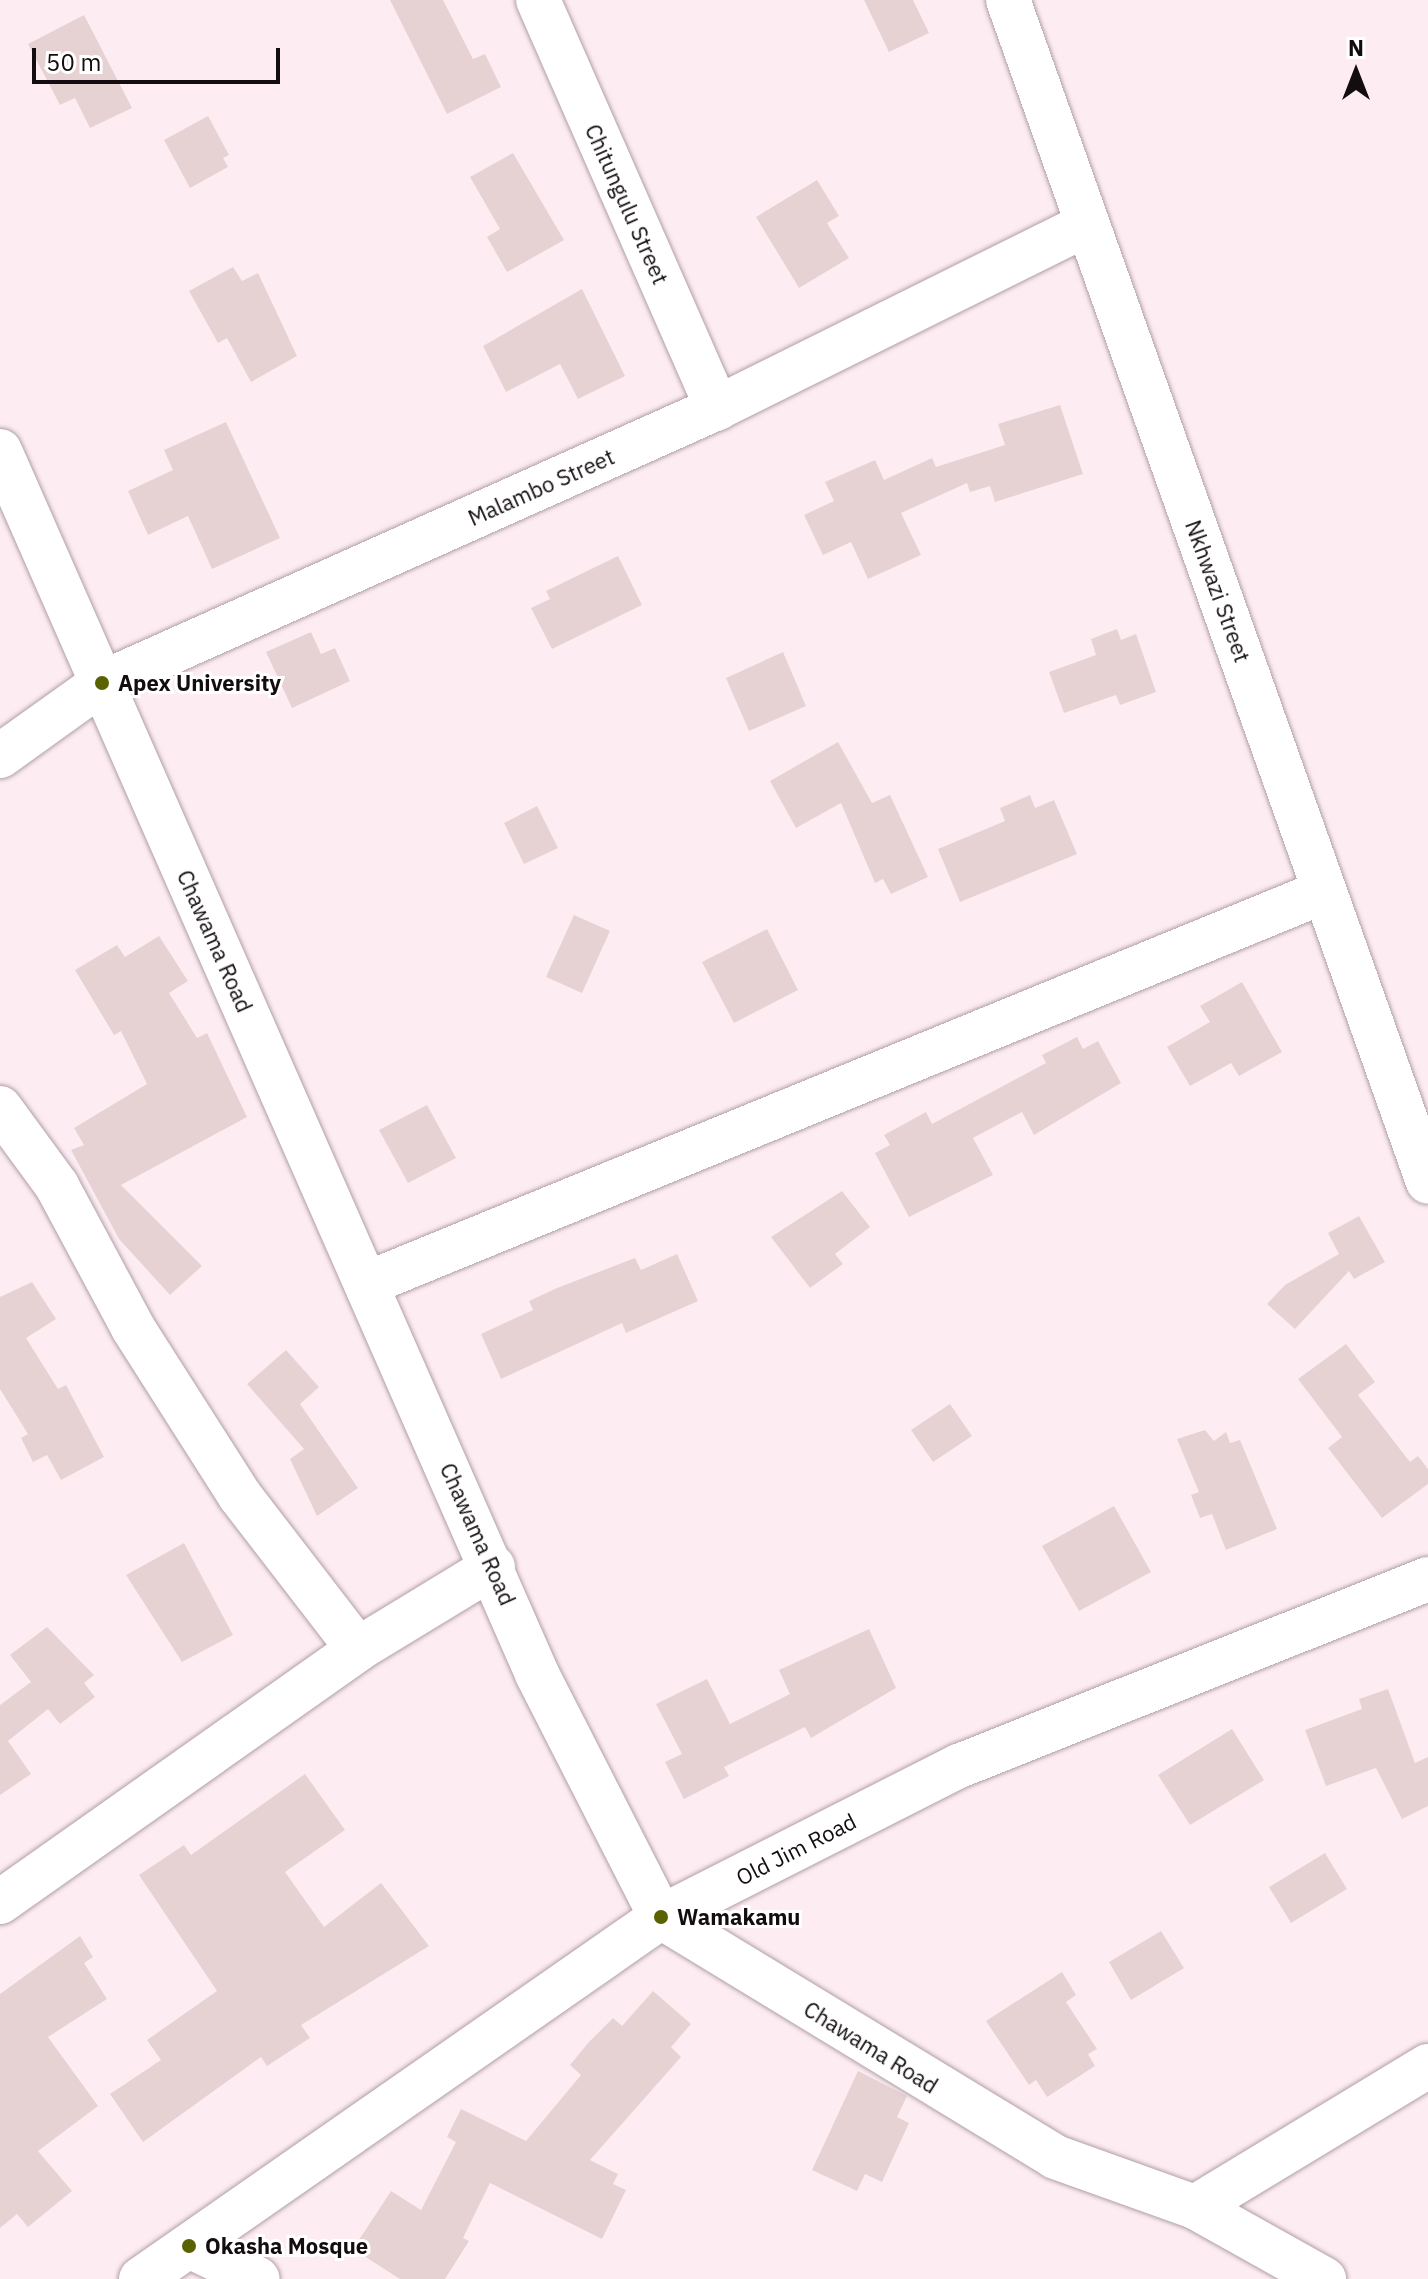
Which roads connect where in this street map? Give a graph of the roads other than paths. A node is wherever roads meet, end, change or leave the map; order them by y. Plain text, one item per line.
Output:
1 (538, 0) edge
2 (1008, 0) edge
3 (1087, 224) junction
4 (717, 408) junction
5 (0, 451) edge
6 (102, 683) junction
7 (0, 756) edge
8 (1325, 891) junction
9 (0, 1108) edge
10 (1428, 1182) edge
11 (366, 1284) junction
12 (493, 1567) junction
13 (1428, 1579) edge
14 (358, 1649) junction
15 (0, 1902) edge
16 (661, 1917) junction
17 (1428, 2066) edge
18 (1195, 2207) junction
19 (189, 2246) junction
20 (141, 2279) edge
21 (258, 2279) edge
22 (1324, 2279) edge

1 - 4 street, Chitungulu Street
2 - 3 street, Nkhwazi Street
3 - 4 street, Malambo Street
3 - 8 street, Nkhwazi Street
4 - 6 street, Malambo Street
5 - 6 street, Chawama Road
6 - 7 street, Malambo Street
6 - 11 street, Chawama Road
8 - 10 street, Nkhwazi Street
8 - 11 street
9 - 14 street
11 - 12 street, Chawama Road
12 - 14 street
12 - 16 street, Chawama Road
13 - 16 street, Old Jim Road
14 - 15 street
16 - 18 street, Chawama Road
16 - 19 street, Old Jim Road
17 - 18 street
18 - 22 street, Chawama Road
19 - 20 street, Old Jim Road
19 - 21 street

